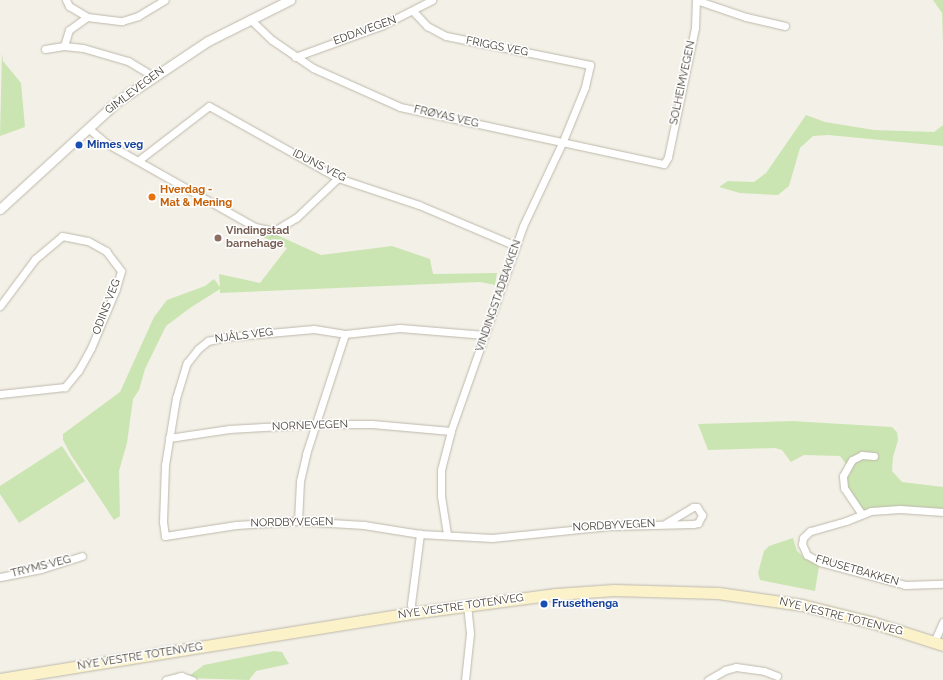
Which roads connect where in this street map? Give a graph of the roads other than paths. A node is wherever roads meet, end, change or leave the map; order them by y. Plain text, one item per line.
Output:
1 (66, 0) edge
2 (165, 0) edge
3 (290, 0) edge
4 (432, 0) edge
5 (696, 0) edge
6 (413, 11) junction
7 (87, 16) junction
8 (250, 19) junction
9 (785, 26) dead end
10 (64, 46) junction
11 (45, 49) dead end
12 (295, 57) junction
13 (590, 65) joint
14 (153, 76) junction
15 (88, 128) junction
16 (563, 141) junction
17 (139, 160) junction
18 (664, 164) joint
19 (338, 178) junction
20 (0, 210) edge
21 (516, 246) junction
22 (0, 306) edge
23 (344, 334) junction
24 (485, 334) junction
25 (0, 394) edge
26 (316, 424) junction
27 (451, 431) junction
28 (169, 438) junction
29 (874, 456) dead end
30 (943, 512) edge
31 (861, 514) junction
32 (298, 521) junction
33 (665, 524) junction
34 (420, 534) junction
35 (447, 535) junction
36 (165, 536) joint
37 (82, 556) dead end
38 (0, 577) edge
39 (943, 584) edge
40 (467, 606) junction
41 (412, 613) junction
42 (943, 622) edge
43 (938, 644) edge
44 (777, 676) dead end
45 (0, 679) edge
46 (166, 680) edge
47 (192, 680) edge
48 (465, 680) edge
49 (708, 680) edge

1 - 7 street
2 - 7 street
3 - 8 street, GIMLEVEGEN
4 - 6 street, EDDAVEGEN
5 - 9 street
5 - 18 street, SOLHEIMVEGEN
6 - 12 street, EDDAVEGEN
6 - 13 street, FRIGGS VEG
7 - 10 street
8 - 12 street, FRØYAS VEG
8 - 14 street, GIMLEVEGEN
10 - 11 street
10 - 14 street
12 - 16 street, FRØYAS VEG
13 - 16 street, VINDINGSTADBAKKEN
14 - 15 street, GIMLEVEGEN
15 - 17 street
15 - 20 street, GIMLEVEGEN
16 - 18 street, FRØYAS VEG
16 - 21 street, VINDINGSTADBAKKEN
17 - 19 street, IDUNS VEG
17 - 19 street
19 - 21 street, IDUNS VEG
21 - 24 street, VINDINGSTADBAKKEN
22 - 25 street, ODINS VEG
23 - 24 street, NJÅLS VEG
23 - 26 street
23 - 28 street, NJÅLS VEG
24 - 27 street, VINDINGSTADBAKKEN
26 - 27 street, NORNEVEGEN
26 - 28 street, NORNEVEGEN
26 - 32 street
27 - 35 street, VINDINGSTADBAKKEN
28 - 36 street, NJÅLS VEG
29 - 31 street
30 - 31 street, FRUSETBAKKEN
31 - 39 street, FRUSETBAKKEN
32 - 34 street, NORDBYVEGEN
32 - 36 street, NORDBYVEGEN
33 - 33 street, NORDBYVEGEN
33 - 35 street, NORDBYVEGEN
34 - 35 street, NORDBYVEGEN
34 - 41 street
37 - 38 street, TRYMS VEG
40 - 41 main road, NYE VESTRE TOTENVEG
40 - 43 main road, NYE VESTRE TOTENVEG
40 - 48 street
41 - 45 main road, NYE VESTRE TOTENVEG
42 - 43 street
44 - 49 street
46 - 47 street

